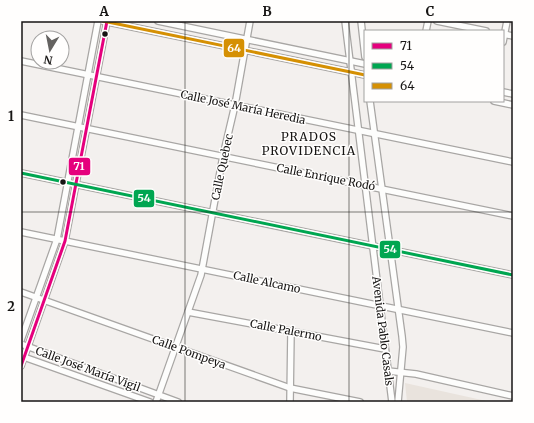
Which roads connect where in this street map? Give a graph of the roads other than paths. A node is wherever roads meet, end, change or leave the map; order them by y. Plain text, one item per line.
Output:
1 (98, 21) edge
2 (106, 21) edge
3 (158, 21) edge
4 (250, 21) edge
5 (345, 21) edge
6 (361, 21) edge
7 (437, 21) edge
8 (507, 21) edge
9 (481, 30) edge
10 (504, 35) edge
11 (513, 36) edge
12 (247, 40) junction
13 (364, 48) edge
14 (245, 51) junction
15 (21, 61) edge
16 (350, 61) junction
17 (364, 64) edge
18 (352, 72) junction
19 (88, 75) junction
20 (364, 75) edge
21 (97, 77) junction
22 (370, 102) edge
23 (499, 102) edge
24 (513, 105) edge
25 (235, 106) junction
26 (21, 115) edge
27 (78, 126) junction
28 (87, 128) junction
29 (359, 131) junction
30 (375, 134) junction
31 (223, 156) junction
32 (513, 162) edge
33 (21, 173) edge
34 (68, 182) junction
35 (76, 184) junction
36 (365, 185) junction
37 (382, 188) junction
38 (213, 212) junction
39 (513, 216) edge
40 (21, 232) edge
41 (57, 239) junction
42 (65, 241) junction
43 (372, 245) junction
44 (390, 249) junction
45 (202, 269) junction
46 (513, 274) edge
47 (21, 292) edge
48 (36, 298) junction
49 (44, 300) junction
50 (379, 305) junction
51 (398, 309) junction
52 (188, 312) junction
53 (291, 331) junction
54 (513, 333) edge
55 (21, 340) edge
56 (21, 344) edge
57 (28, 346) junction
58 (175, 347) junction
59 (384, 349) junction
60 (23, 356) edge
61 (21, 366) edge
62 (388, 371) junction
63 (401, 372) junction
64 (290, 388) junction
65 (158, 395) junction
66 (513, 396) edge
67 (150, 402) edge
68 (156, 402) edge
69 (178, 402) edge
70 (290, 402) edge
71 (360, 402) edge
72 (392, 402) edge
73 (398, 402) edge

1 - 19 street
2 - 14 street
2 - 21 street
3 - 12 street
4 - 12 street, Calle Quebec
5 - 16 street, Avenida Pablo Casals
6 - 13 street
7 - 9 street
8 - 10 street
10 - 11 street
12 - 14 street, Calle Quebec
12 - 16 street
14 - 18 street
14 - 25 street, Calle Quebec
15 - 19 street, Calle José María Heredia
16 - 17 street
16 - 18 street, Avenida Pablo Casals
18 - 20 street
18 - 29 street, Avenida Pablo Casals
19 - 21 street, Calle José María Heredia
19 - 27 street
21 - 25 street, Calle José María Heredia
21 - 28 street
22 - 30 street, Avenida Pablo Casals
23 - 24 street
25 - 29 street, Calle José María Heredia
25 - 31 street, Calle Quebec
26 - 27 street, Calle Enrique Rodó
27 - 28 street, Calle Enrique Rodó
27 - 34 street
28 - 31 street, Calle Enrique Rodó
28 - 35 street
29 - 30 street, Calle José María Heredia
29 - 36 street, Avenida Pablo Casals
30 - 32 street, Calle José María Heredia
30 - 37 street, Avenida Pablo Casals
31 - 36 street, Calle Enrique Rodó
31 - 38 street, Calle Quebec
33 - 34 street
34 - 35 street
34 - 41 street
35 - 38 street
35 - 42 street
36 - 37 street, Calle Enrique Rodó
36 - 43 street, Avenida Pablo Casals
37 - 39 street, Calle Enrique Rodó
37 - 44 street, Avenida Pablo Casals
38 - 43 street
38 - 45 street, Calle Quebec
40 - 41 street, Calle Alcamo
41 - 42 street, Calle Alcamo
41 - 48 street
42 - 45 street, Calle Alcamo
42 - 49 street
43 - 44 street
43 - 50 street, Avenida Pablo Casals
44 - 46 street
44 - 51 street, Avenida Pablo Casals
45 - 50 street, Calle Alcamo
45 - 52 street, Calle Quebec
47 - 48 street, Calle Pompeya
48 - 49 street, Calle Pompeya
48 - 55 street
49 - 57 street
49 - 58 street, Calle Pompeya
50 - 51 street, Calle Alcamo
50 - 59 street, Avenida Pablo Casals
51 - 54 street, Calle Alcamo
51 - 63 street, Avenida Pablo Casals
52 - 53 street, Calle Palermo
52 - 58 street, Calle Quebec
53 - 59 street, Calle Palermo
53 - 64 street
56 - 57 street, Calle José María Vigil
57 - 60 street
57 - 65 street, Calle José María Vigil
58 - 64 street, Calle Pompeya
58 - 65 street, Calle Quebec
59 - 62 street, Avenida Pablo Casals
60 - 61 street
60 - 67 street, Calle José María Vigil
62 - 63 street
62 - 72 street, Avenida Pablo Casals
63 - 66 street
63 - 73 street, Avenida Pablo Casals
64 - 70 street
64 - 71 street, Calle Pompeya
65 - 68 street, Calle Quebec
65 - 69 street, Calle José María Vigil

